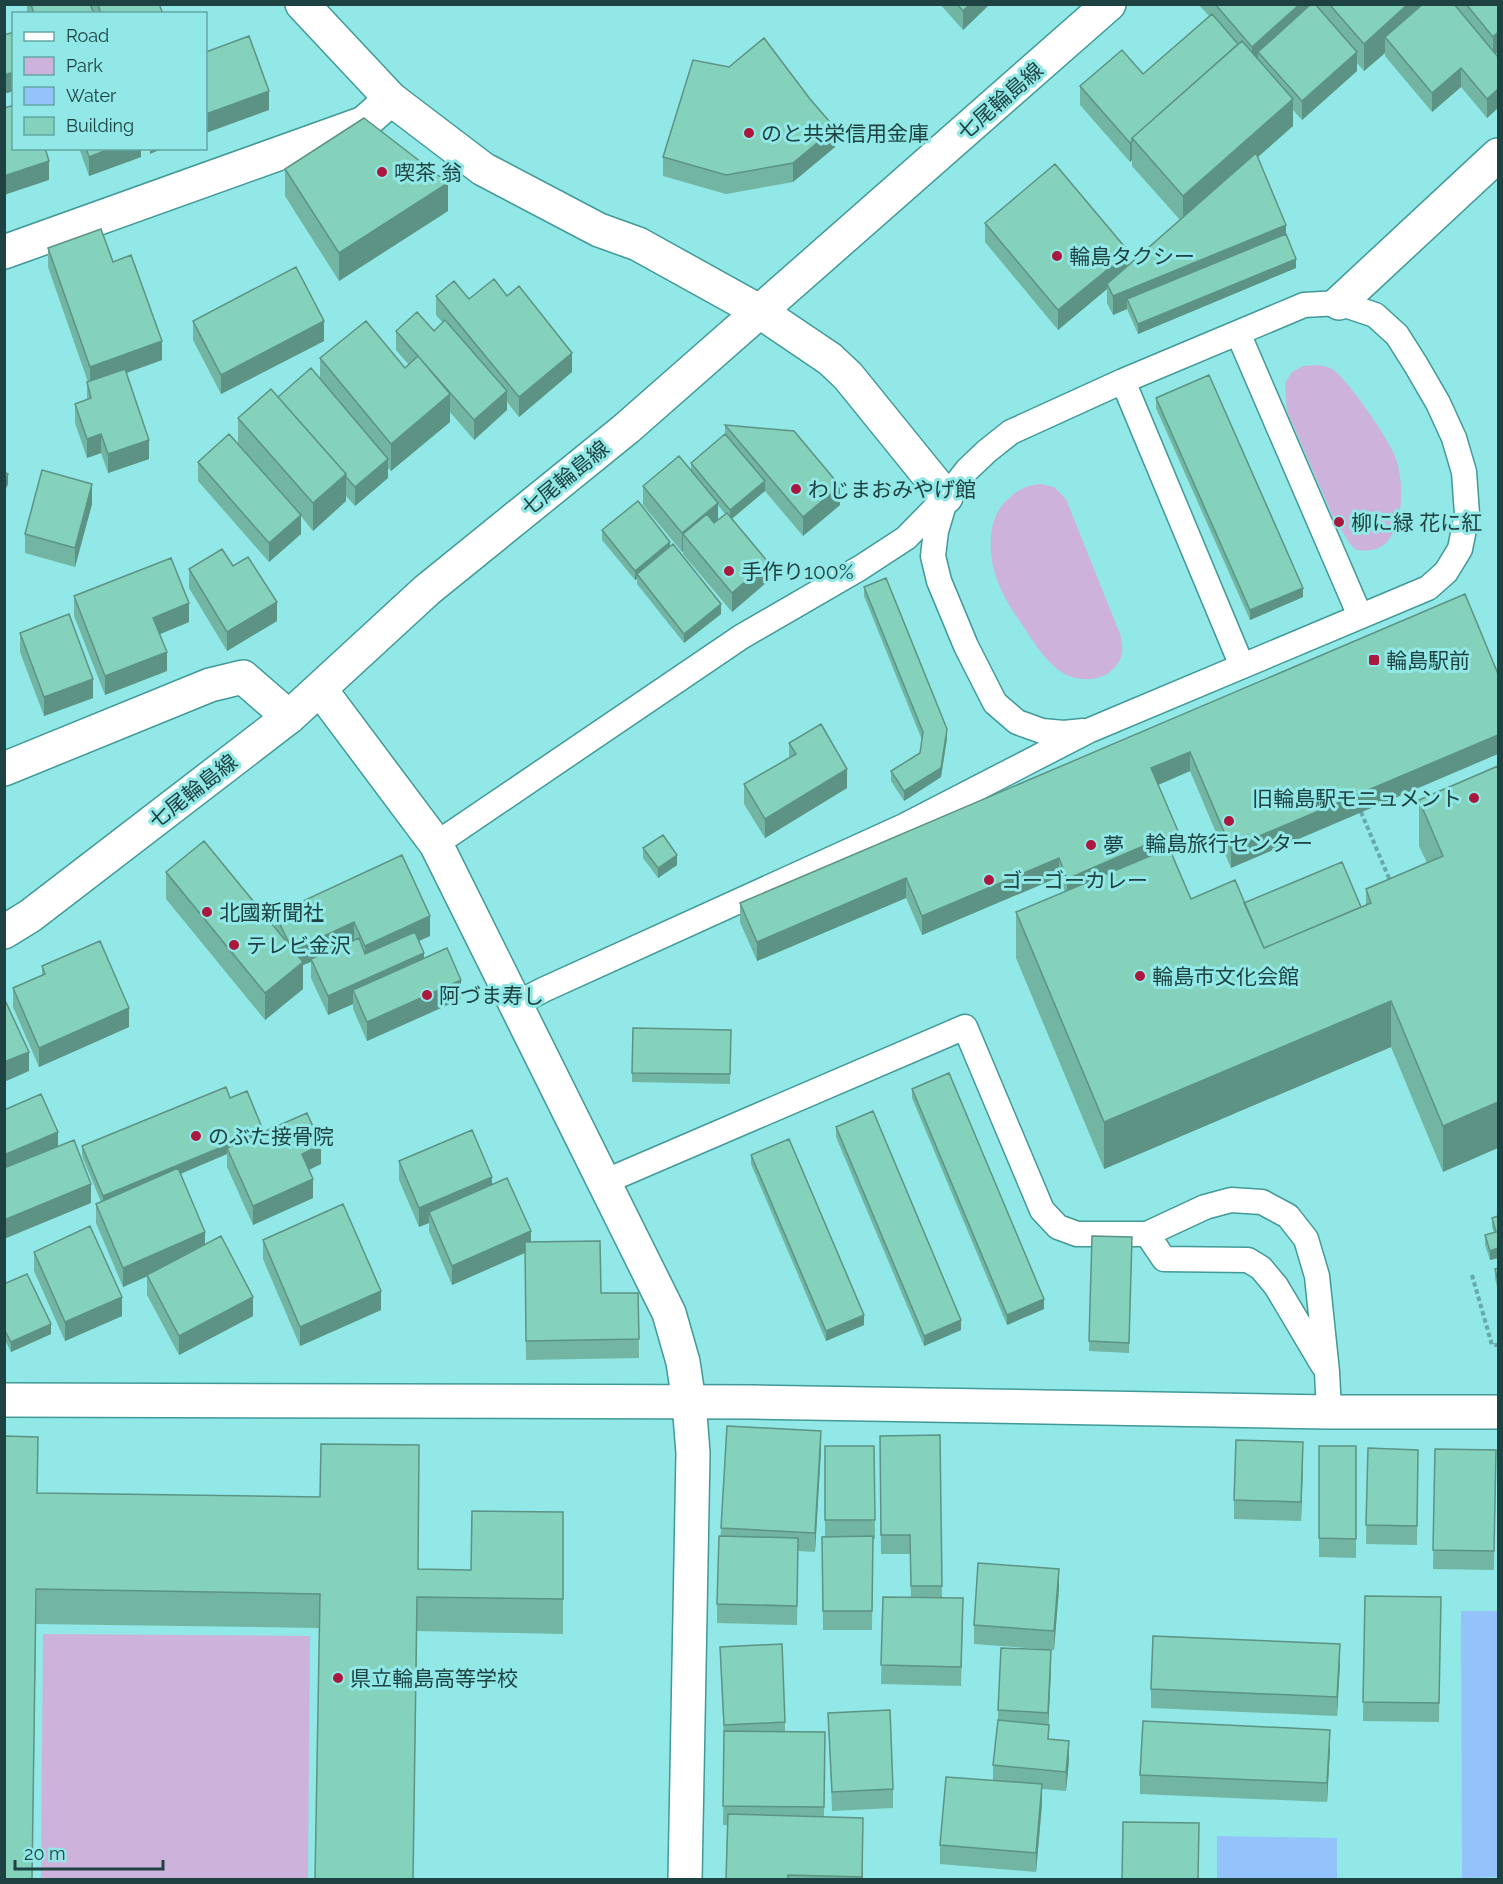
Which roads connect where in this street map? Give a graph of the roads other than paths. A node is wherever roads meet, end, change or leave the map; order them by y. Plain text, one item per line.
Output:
1 (302, 4) edge
2 (1109, 4) edge
3 (391, 99) junction
4 (1498, 155) edge
5 (4, 252) edge
6 (1339, 303) junction
7 (759, 311) junction
8 (1238, 333) junction
9 (1123, 381) junction
10 (946, 497) junction
11 (1360, 616) junction
12 (1242, 666) junction
13 (320, 689) junction
14 (289, 717) junction
15 (1088, 731) junction
16 (4, 769) edge
17 (436, 844) junction
18 (4, 932) edge
19 (516, 1004) junction
20 (604, 1182) junction
21 (1147, 1234) junction
22 (1327, 1372) junction
23 (4, 1400) edge
24 (689, 1402) junction
25 (1329, 1412) junction
26 (1498, 1413) edge
27 (685, 1880) edge

1 - 3 street
2 - 7 street, 七尾輪島線
3 - 5 street
3 - 7 street
4 - 6 street
6 - 8 lane
6 - 11 lane
7 - 10 street
7 - 13 street, 七尾輪島線
8 - 9 lane
8 - 11 lane
9 - 10 lane
9 - 12 lane
10 - 15 lane
10 - 17 lane
11 - 12 lane
12 - 15 lane
13 - 14 street, 七尾輪島線
13 - 17 street
14 - 16 street
14 - 18 street, 七尾輪島線
15 - 19 lane
17 - 19 street
19 - 20 street
20 - 21 lane
20 - 24 street
21 - 22 lane
21 - 22 lane
22 - 25 lane
23 - 24 street
24 - 25 street
24 - 27 street
25 - 26 street

